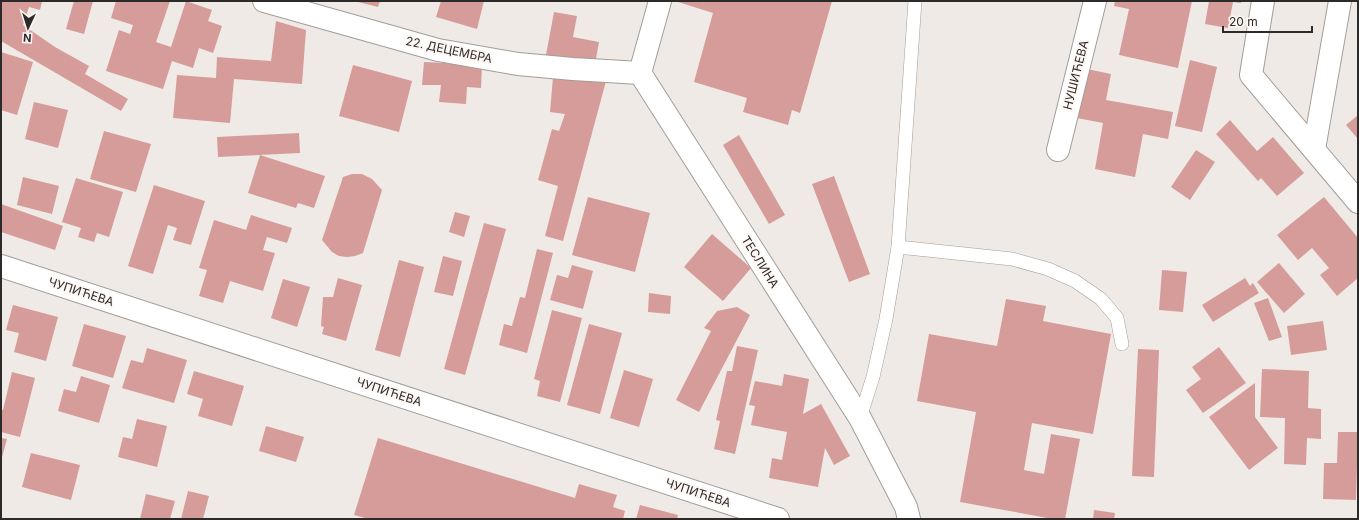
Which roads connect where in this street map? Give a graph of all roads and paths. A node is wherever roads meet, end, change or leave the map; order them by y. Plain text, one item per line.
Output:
1 (264, 1) edge
2 (660, 1) edge
3 (915, 1) edge
4 (1094, 1) edge
5 (1263, 1) edge
6 (1340, 1) edge
7 (296, 5) edge
8 (640, 73) junction
9 (1058, 150) dead end
10 (1314, 150) junction
11 (1358, 202) edge
12 (898, 246) junction
13 (1, 266) edge
14 (1122, 344) dead end
15 (860, 418) junction
16 (778, 519) edge
17 (909, 519) edge

1 - 7 street, 22. ДЕЦЕМБРА
2 - 8 street
3 - 12 lane
4 - 9 street, НУШИЋЕВА
5 - 10 street
6 - 10 street
7 - 8 street, 22. ДЕЦЕМБРА
8 - 15 street, ТЕСЛИНА
10 - 11 street
12 - 14 lane
12 - 15 lane
13 - 16 street, ЧУПИЋЕВА
15 - 17 street, ТЕСЛИНА

